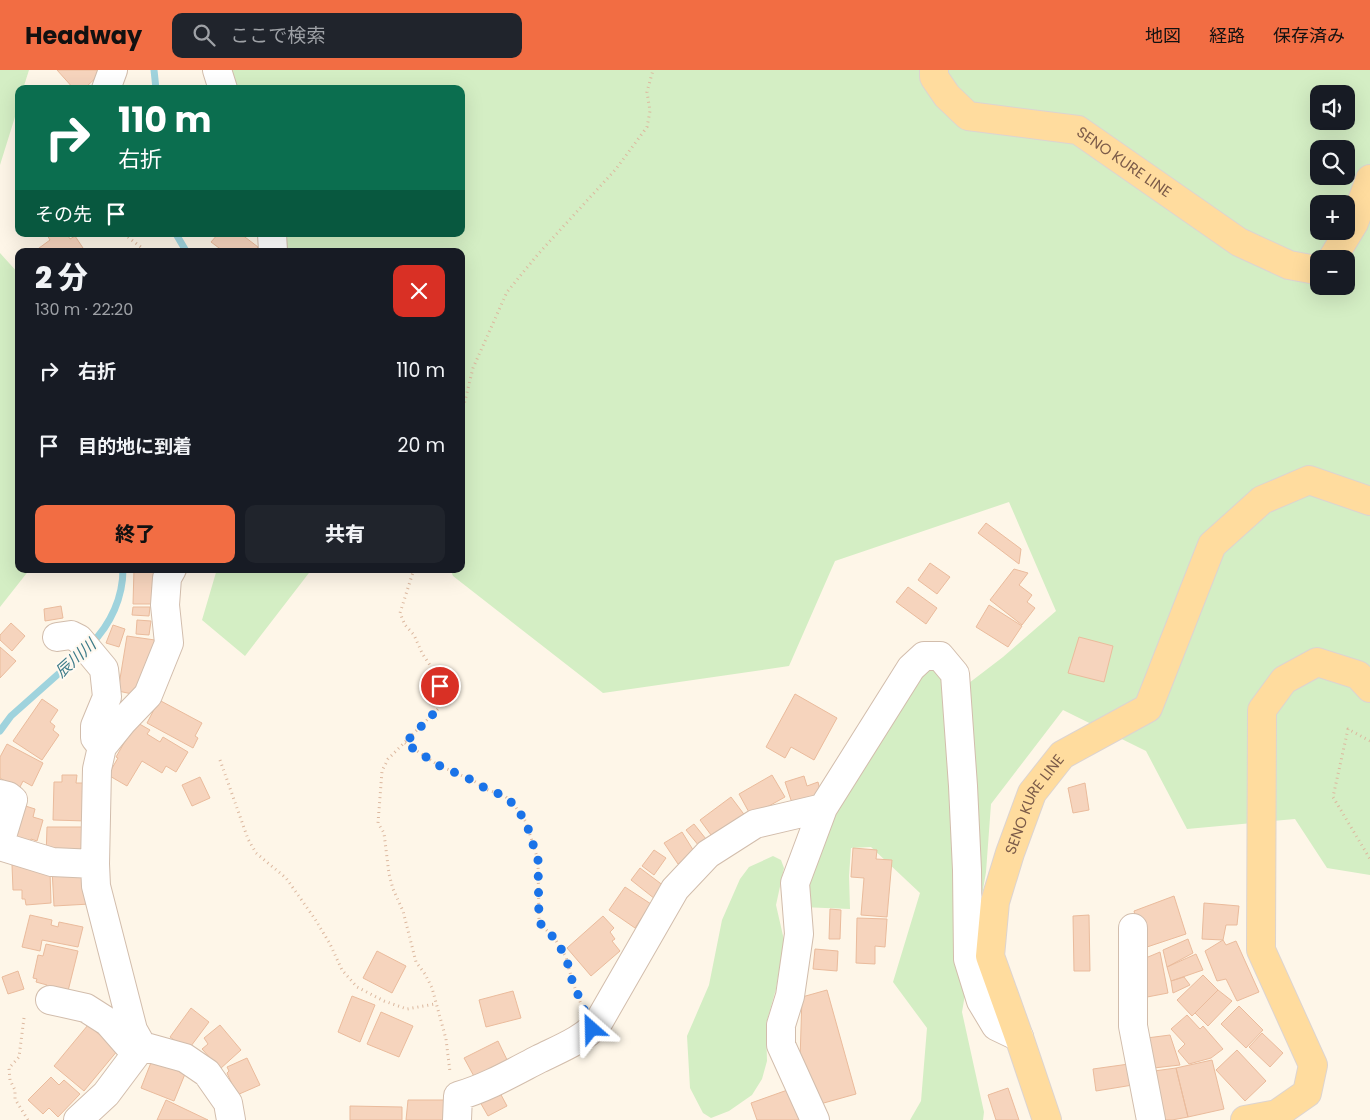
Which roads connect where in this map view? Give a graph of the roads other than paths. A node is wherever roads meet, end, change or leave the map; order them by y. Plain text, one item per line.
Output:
1 (113, 70) edge
2 (217, 70) edge
3 (934, 70) edge
4 (107, 85) edge
5 (222, 85) edge
6 (1370, 179) edge
7 (1338, 250) edge
8 (1310, 269) edge
9 (1370, 501) edge
10 (170, 573) edge
11 (57, 637) dead end
12 (1370, 688) edge
13 (102, 748) junction
14 (0, 794) edge
15 (822, 808) junction
16 (0, 845) edge
17 (95, 864) junction
18 (1133, 928) dead end
19 (50, 1000) dead end
20 (1019, 1037) junction
21 (139, 1050) junction
22 (457, 1108) edge
23 (78, 1120) edge
24 (231, 1120) edge
25 (815, 1120) edge
26 (1046, 1120) edge
27 (1151, 1120) edge
28 (1245, 1120) edge

1 - 4 street
2 - 5 street
3 - 8 main road, SENO KURE LINE
6 - 7 main road
9 - 20 main road, SENO KURE LINE
10 - 13 street
11 - 13 street
12 - 28 main road
13 - 17 street
14 - 16 street
15 - 20 street
15 - 22 street
15 - 25 street
16 - 17 street
17 - 21 street
18 - 27 street
19 - 21 street
20 - 26 main road, SENO KURE LINE
21 - 23 street
21 - 24 street

